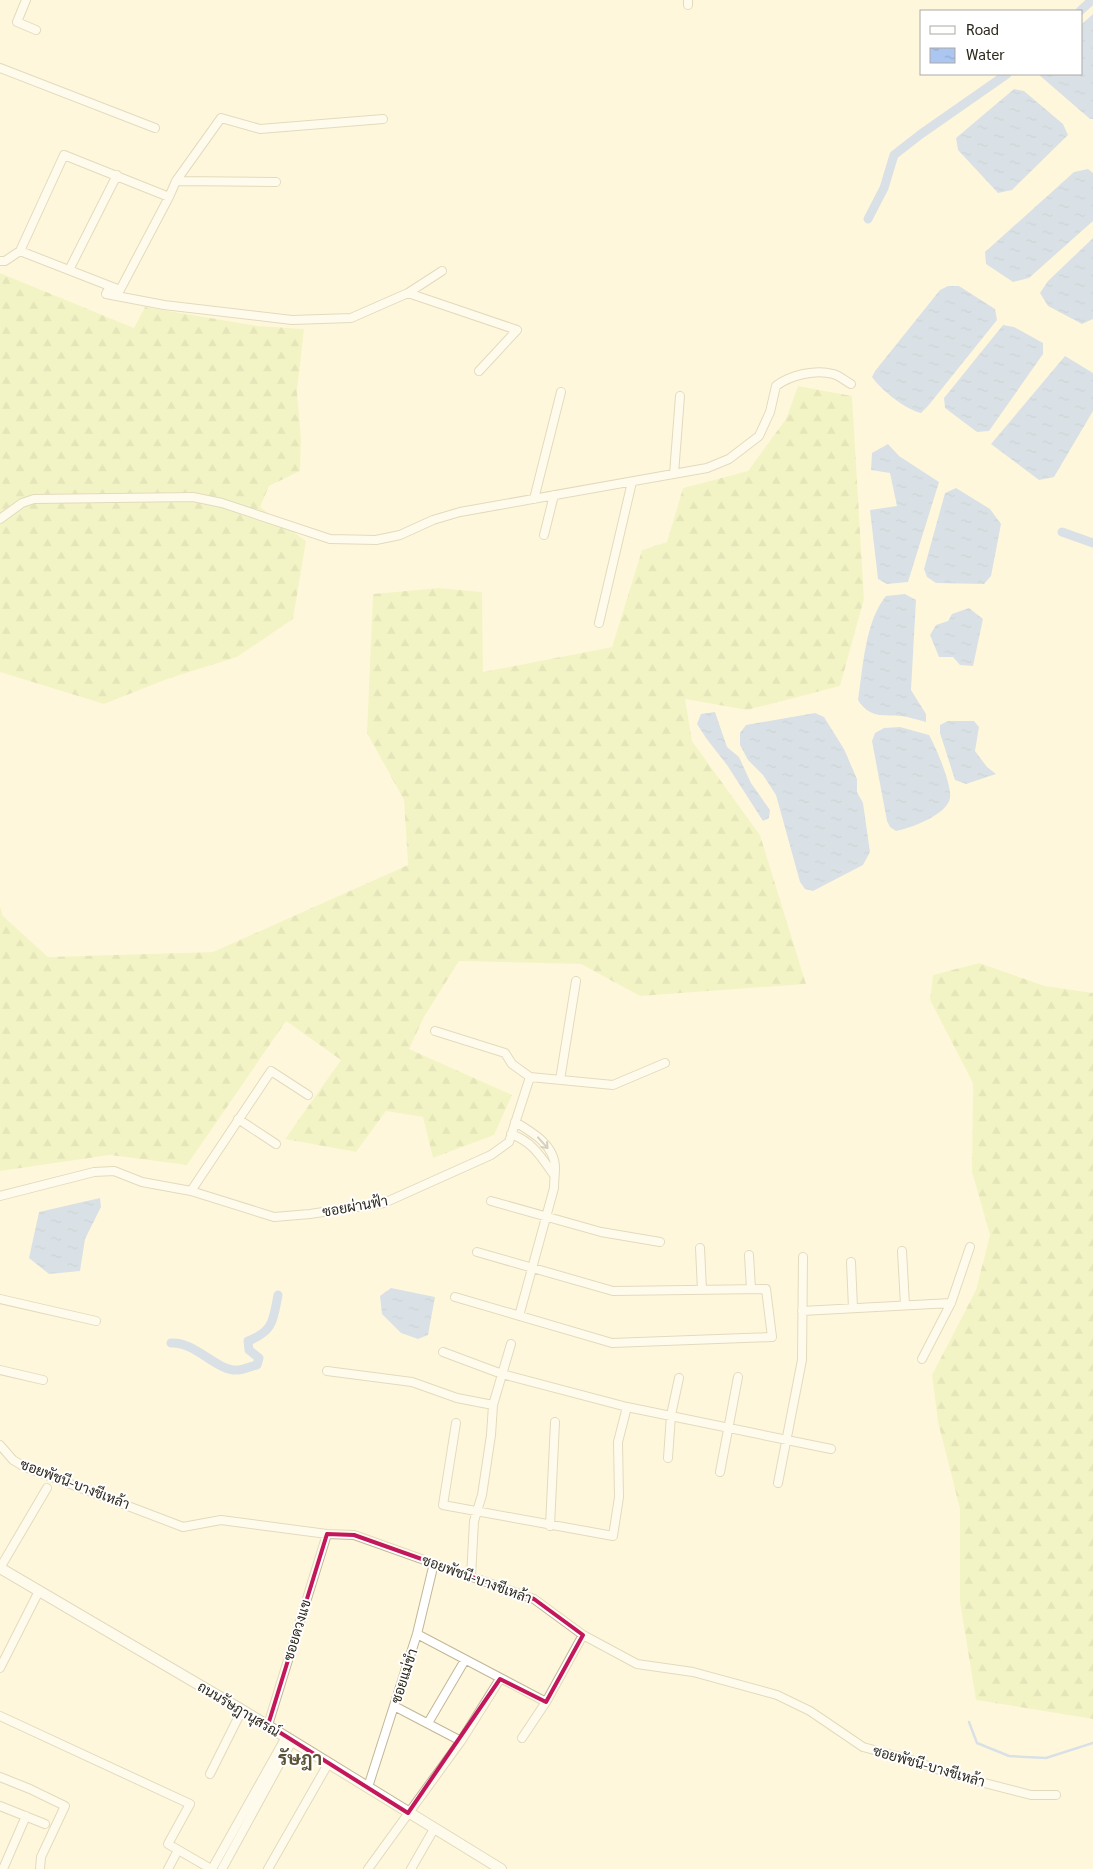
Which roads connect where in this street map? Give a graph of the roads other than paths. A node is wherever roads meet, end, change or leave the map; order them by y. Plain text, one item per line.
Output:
1 (26, 0) edge
2 (36, 30) dead end
3 (0, 68) edge
4 (383, 119) dead end
5 (155, 128) dead end
6 (117, 175) junction
7 (176, 181) junction
8 (276, 182) dead end
9 (169, 197) junction
10 (20, 252) junction
11 (0, 261) edge
12 (69, 270) junction
13 (442, 271) dead end
14 (110, 286) junction
15 (408, 293) junction
16 (478, 371) dead end
17 (851, 384) dead end
18 (561, 392) dead end
19 (680, 396) dead end
20 (674, 474) junction
21 (632, 482) junction
22 (554, 495) junction
23 (534, 499) junction
24 (0, 519) edge
25 (544, 535) dead end
26 (599, 624) dead end
27 (576, 981) dead end
28 (434, 1031) dead end
29 (664, 1064) dead end
30 (530, 1077) junction
31 (560, 1080) junction
32 (308, 1095) dead end
33 (238, 1119) junction
34 (515, 1122) junction
35 (511, 1134) junction
36 (276, 1144) dead end
37 (554, 1175) junction
38 (191, 1191) junction
39 (0, 1196) edge
40 (491, 1201) dead end
41 (546, 1216) junction
42 (660, 1242) dead end
43 (970, 1246) dead end
44 (700, 1248) dead end
45 (902, 1251) dead end
46 (477, 1252) dead end
47 (749, 1255) dead end
48 (803, 1257) dead end
49 (851, 1262) dead end
50 (532, 1268) junction
51 (751, 1289) junction
52 (702, 1290) junction
53 (455, 1297) dead end
54 (0, 1299) edge
55 (951, 1303) junction
56 (905, 1305) junction
57 (853, 1308) junction
58 (802, 1311) junction
59 (519, 1316) junction
60 (96, 1322) dead end
61 (511, 1344) dead end
62 (442, 1352) dead end
63 (922, 1359) dead end
64 (0, 1370) edge
65 (327, 1371) dead end
66 (502, 1374) junction
67 (738, 1377) dead end
68 (679, 1378) dead end
69 (43, 1380) dead end
70 (493, 1405) junction
71 (627, 1407) junction
72 (671, 1415) junction
73 (555, 1422) dead end
74 (456, 1423) dead end
75 (728, 1427) junction
76 (786, 1439) junction
77 (0, 1445) edge
78 (831, 1449) dead end
79 (668, 1458) dead end
80 (720, 1472) dead end
81 (778, 1483) dead end
82 (47, 1488) dead end
83 (477, 1510) junction
84 (550, 1526) junction
85 (327, 1534) junction
86 (434, 1563) junction
87 (0, 1568) edge
88 (471, 1577) junction
89 (39, 1591) junction
90 (417, 1634) junction
91 (583, 1635) junction
92 (465, 1660) junction
93 (0, 1668) edge
94 (500, 1679) junction
95 (546, 1702) junction
96 (394, 1706) junction
97 (242, 1710) junction
98 (0, 1716) edge
99 (428, 1723) junction
100 (268, 1726) junction
101 (522, 1738) dead end
102 (289, 1739) junction
103 (461, 1741) junction
104 (328, 1764) junction
105 (210, 1774) dead end
106 (0, 1777) edge
107 (368, 1787) junction
108 (1056, 1795) dead end
109 (0, 1806) edge
110 (408, 1813) junction
111 (26, 1816) junction
112 (45, 1824) dead end
113 (434, 1829) junction
114 (178, 1850) junction
115 (2, 1869) edge
116 (40, 1869) edge
117 (168, 1869) edge
118 (211, 1869) edge
119 (222, 1869) edge
120 (268, 1869) edge
121 (368, 1869) edge
122 (411, 1869) edge
123 (500, 1869) edge

1 - 2 street
3 - 5 street
4 - 7 street
6 - 9 street
6 - 10 street
6 - 12 street
7 - 8 street
7 - 9 street
9 - 14 street
10 - 11 street
10 - 12 street
12 - 14 street
13 - 15 street
14 - 15 street
15 - 16 street
17 - 20 street
18 - 23 street
19 - 20 street
20 - 21 street
21 - 22 street
21 - 26 street
22 - 23 street
22 - 25 street
23 - 24 street
27 - 31 street
28 - 30 street
29 - 31 street
30 - 31 street
30 - 34 street, ซอยผ่านฟ้า
32 - 33 street
33 - 36 street
33 - 38 street
34 - 35 street, ซอยผ่านฟ้า
34 -> 37 street
35 - 37 street
35 - 38 street, ซอยผ่านฟ้า
37 - 41 street
38 - 39 street, ซอยผ่านฟ้า
40 - 41 street
41 - 42 street
41 - 50 street
43 - 55 street
44 - 52 street
45 - 56 street
46 - 50 street
47 - 51 street
48 - 58 street
49 - 57 street
50 - 52 street
50 - 59 street
51 - 52 street
51 - 59 street
53 - 59 street
54 - 60 street
55 - 56 street
55 - 63 street
56 - 57 street
57 - 58 street
58 - 76 street
61 - 66 street
62 - 66 street
64 - 69 street
65 - 70 street
66 - 70 street
66 - 71 street
67 - 75 street
68 - 72 street
70 - 83 street
71 - 72 street
71 - 84 street
72 - 75 street
72 - 79 street
73 - 84 street
74 - 83 street
75 - 76 street
75 - 80 street
76 - 78 street
76 - 81 street
77 - 85 street, ซอยพัชนี-บางชีเหล้า
82 - 87 street
83 - 84 street
83 - 88 street
85 - 86 street, ซอยพัชนี-บางชีเหล้า
85 - 100 street, ซอยดวงแข
86 - 88 street, ซอยพัชนี-บางชีเหล้า
86 - 90 street, ซอยแม่ขำ
87 - 89 street, ถนนรัษฎานุสรณ์
88 - 91 street, ซอยพัชนี-บางชีเหล้า
89 - 93 street
89 - 97 street, ถนนรัษฎานุสรณ์
90 - 92 street
90 - 96 street, ซอยแม่ขำ
91 - 95 street
91 - 108 street, ซอยพัชนี-บางชีเหล้า
92 - 94 street
92 - 99 street
94 - 95 street
94 - 103 street
95 - 101 street
96 - 99 street
96 - 107 street, ซอยแม่ขำ
97 - 100 street, ถนนรัษฎานุสรณ์
97 - 105 street
98 - 114 street
99 - 103 street
100 - 102 street, ถนนรัษฎานุสรณ์
102 - 104 street, ถนนรัษฎานุสรณ์
102 - 118 street
102 - 119 street
103 - 110 street
104 - 107 street, ถนนรัษฎานุสรณ์
104 - 120 street
106 - 116 street
107 - 110 street, ถนนรัษฎานุสรณ์
109 - 111 street
110 - 113 street, ถนนรัษฎานุสรณ์
110 - 121 street
111 - 112 street
111 - 115 street
113 - 122 street
113 - 123 street, ถนนรัษฎานุสรณ์
114 - 117 street
114 - 118 street

